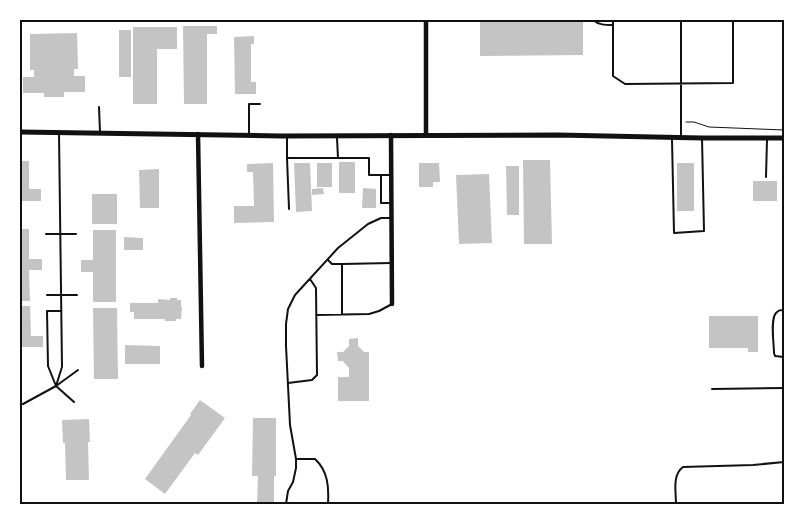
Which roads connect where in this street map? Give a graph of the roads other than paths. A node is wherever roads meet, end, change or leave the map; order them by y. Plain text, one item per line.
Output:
1 (426, 20) edge
2 (593, 20) edge
3 (613, 20) edge
4 (681, 20) edge
5 (732, 20) edge
6 (613, 25) junction
7 (681, 83) junction
8 (260, 104) dead end
9 (100, 107) dead end
10 (20, 132) edge
11 (59, 133) junction
12 (100, 134) junction
13 (198, 134) junction
14 (249, 135) junction
15 (391, 135) junction
16 (426, 135) junction
17 (287, 136) junction
18 (337, 136) junction
19 (672, 137) junction
20 (681, 137) junction
21 (702, 138) junction
22 (767, 138) junction
23 (784, 138) edge
24 (287, 158) junction
25 (338, 158) junction
26 (381, 175) junction
27 (391, 175) junction
28 (766, 177) dead end
29 (391, 203) junction
30 (290, 209) dead end
31 (391, 218) junction
32 (46, 234) dead end
33 (61, 234) junction
34 (76, 234) dead end
35 (328, 260) junction
36 (392, 263) junction
37 (342, 264) junction
38 (310, 279) junction
39 (47, 295) dead end
40 (61, 295) junction
41 (77, 295) dead end
42 (392, 304) joint
43 (784, 310) edge
44 (61, 311) junction
45 (342, 314) junction
46 (316, 315) junction
47 (784, 357) edge
48 (202, 366) dead end
49 (78, 370) dead end
50 (288, 382) junction
51 (56, 386) junction
52 (784, 388) edge
53 (712, 389) dead end
54 (74, 402) dead end
55 (23, 404) dead end
56 (296, 459) junction
57 (784, 462) edge
58 (286, 504) edge
59 (328, 504) edge
60 (676, 504) edge

1 - 16 street
2 - 6 lane
3 - 6 lane
4 - 7 lane
5 - 7 lane
6 - 7 lane
7 - 20 lane
8 - 14 lane
9 - 12 lane
10 - 11 street
11 - 12 street
11 - 33 lane
12 - 13 street
13 - 14 street
13 - 48 street
14 - 17 street
15 - 16 street
15 - 18 street
15 - 27 street
16 - 19 street
17 - 18 street
17 - 24 lane
18 - 25 lane
19 - 20 street
19 - 21 lane
20 - 21 street
21 - 22 street
22 - 23 street
22 - 28 lane
24 - 25 lane
24 - 30 lane
25 - 26 lane
26 - 27 lane
26 - 29 lane
27 - 29 street
29 - 31 street
31 - 35 lane
31 - 36 street
32 - 33 lane
33 - 34 lane
33 - 40 lane
35 - 37 lane
35 - 38 lane
36 - 37 lane
36 - 42 street
37 - 45 lane
38 - 46 lane
38 - 50 lane
39 - 40 lane
40 - 41 lane
40 - 44 lane
42 - 45 lane
43 - 47 lane
44 - 51 lane
44 - 51 lane
45 - 46 lane
46 - 50 lane
49 - 51 lane
50 - 56 lane
51 - 54 lane
51 - 55 lane
52 - 53 lane
56 - 58 lane
56 - 59 lane
57 - 60 lane

